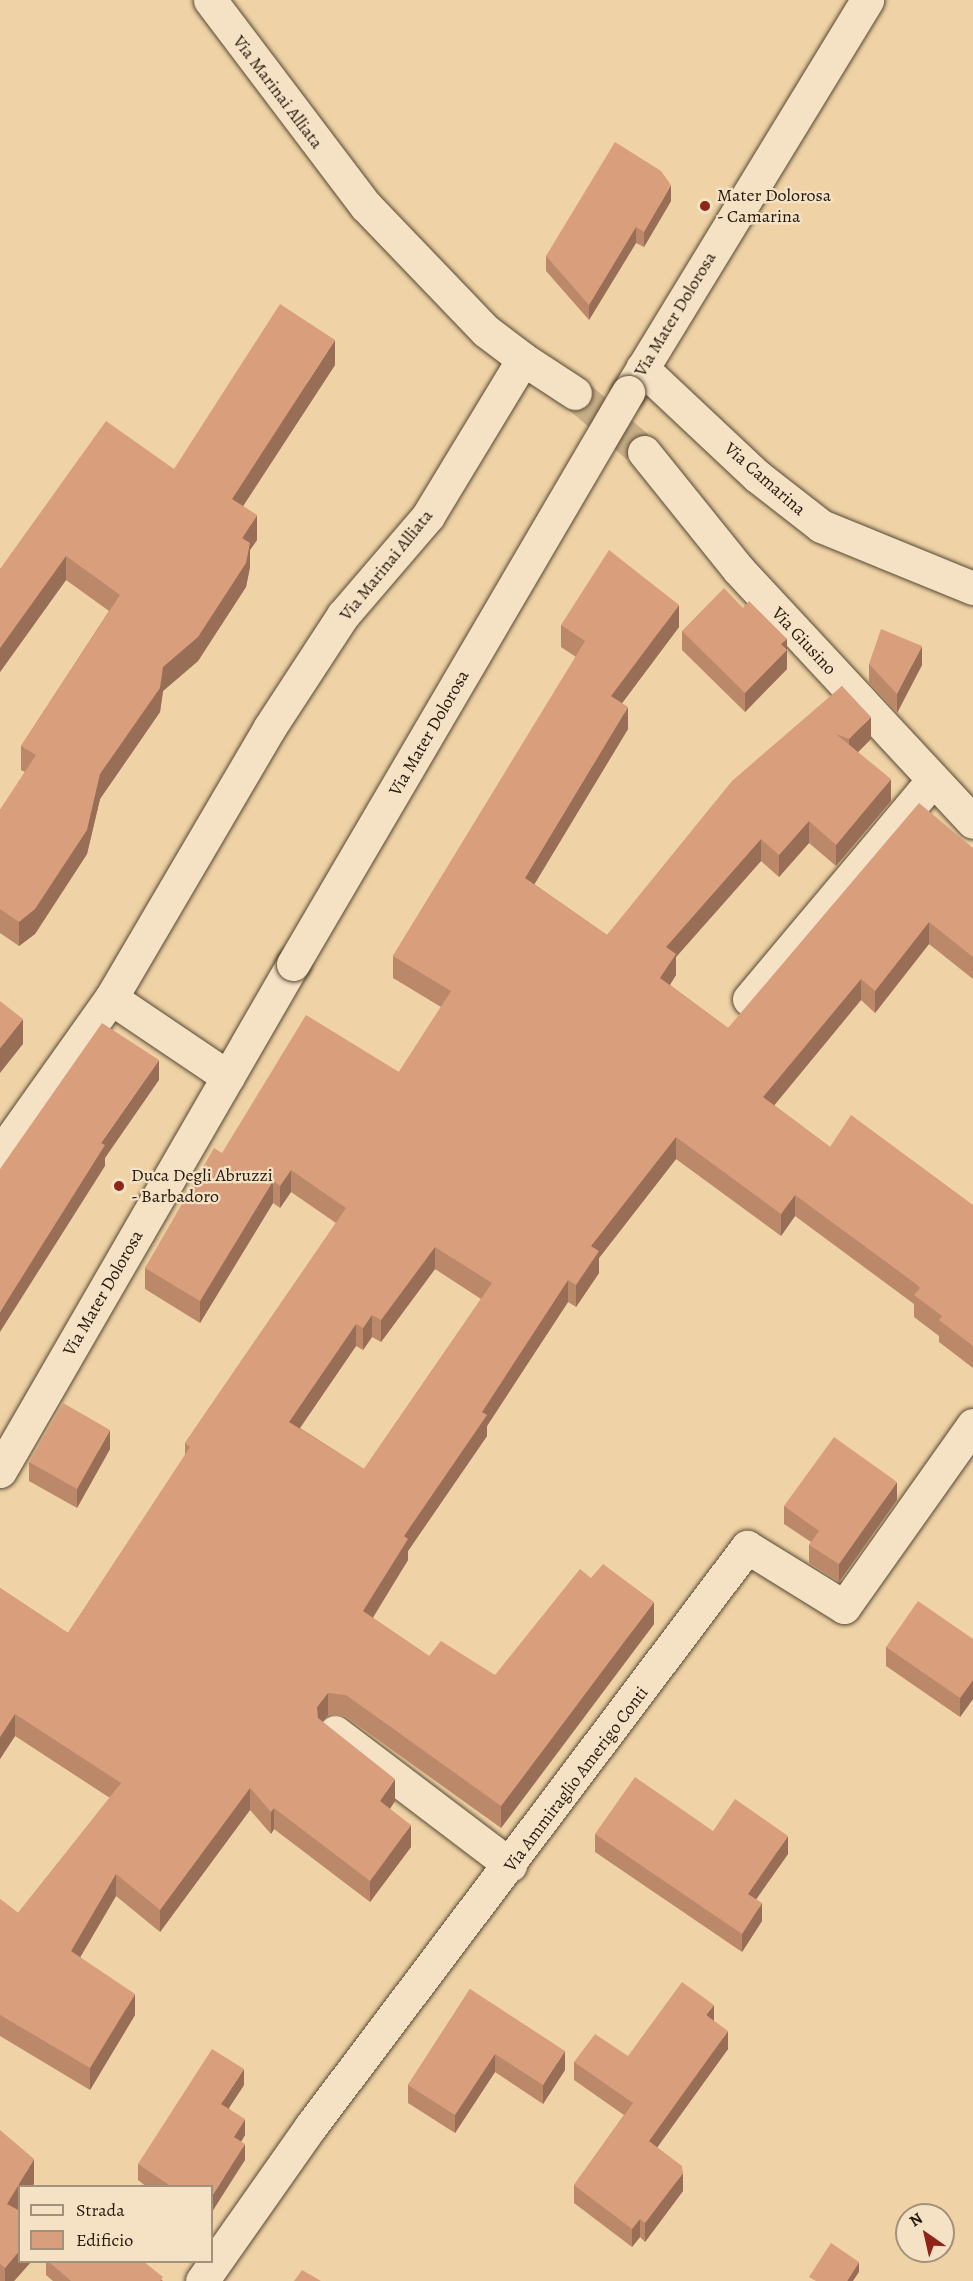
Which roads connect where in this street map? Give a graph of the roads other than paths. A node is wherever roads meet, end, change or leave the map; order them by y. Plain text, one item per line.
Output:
1 (210, 0) edge
2 (867, 0) edge
3 (523, 359) junction
4 (635, 380) junction
5 (575, 393) tunnel mouth
6 (644, 452) tunnel mouth
7 (973, 588) edge
8 (932, 781) junction
9 (973, 822) edge
10 (111, 998) junction
11 (749, 999) edge
12 (228, 1077) junction
13 (0, 1154) edge
14 (973, 1425) edge
15 (0, 1471) edge
16 (335, 1732) edge
17 (510, 1865) junction
18 (202, 2281) edge

1 - 3 street, Via Marinai Alliata
2 - 4 street, Via Mater Dolorosa
3 - 5 street
3 - 10 street, Via Marinai Alliata
4 - 7 street, Via Camarina
4 - 12 street, Via Mater Dolorosa, bridge
6 - 8 street, Via Giusino
8 - 9 street, Via Giusino
8 - 11 street
10 - 12 street
10 - 13 street, Via Marinai Alliata
12 - 15 street, Via Mater Dolorosa
14 - 17 street, Via Ammiraglio Amerigo Conti
16 - 17 street
17 - 18 street, Via Ammiraglio Amerigo Conti

